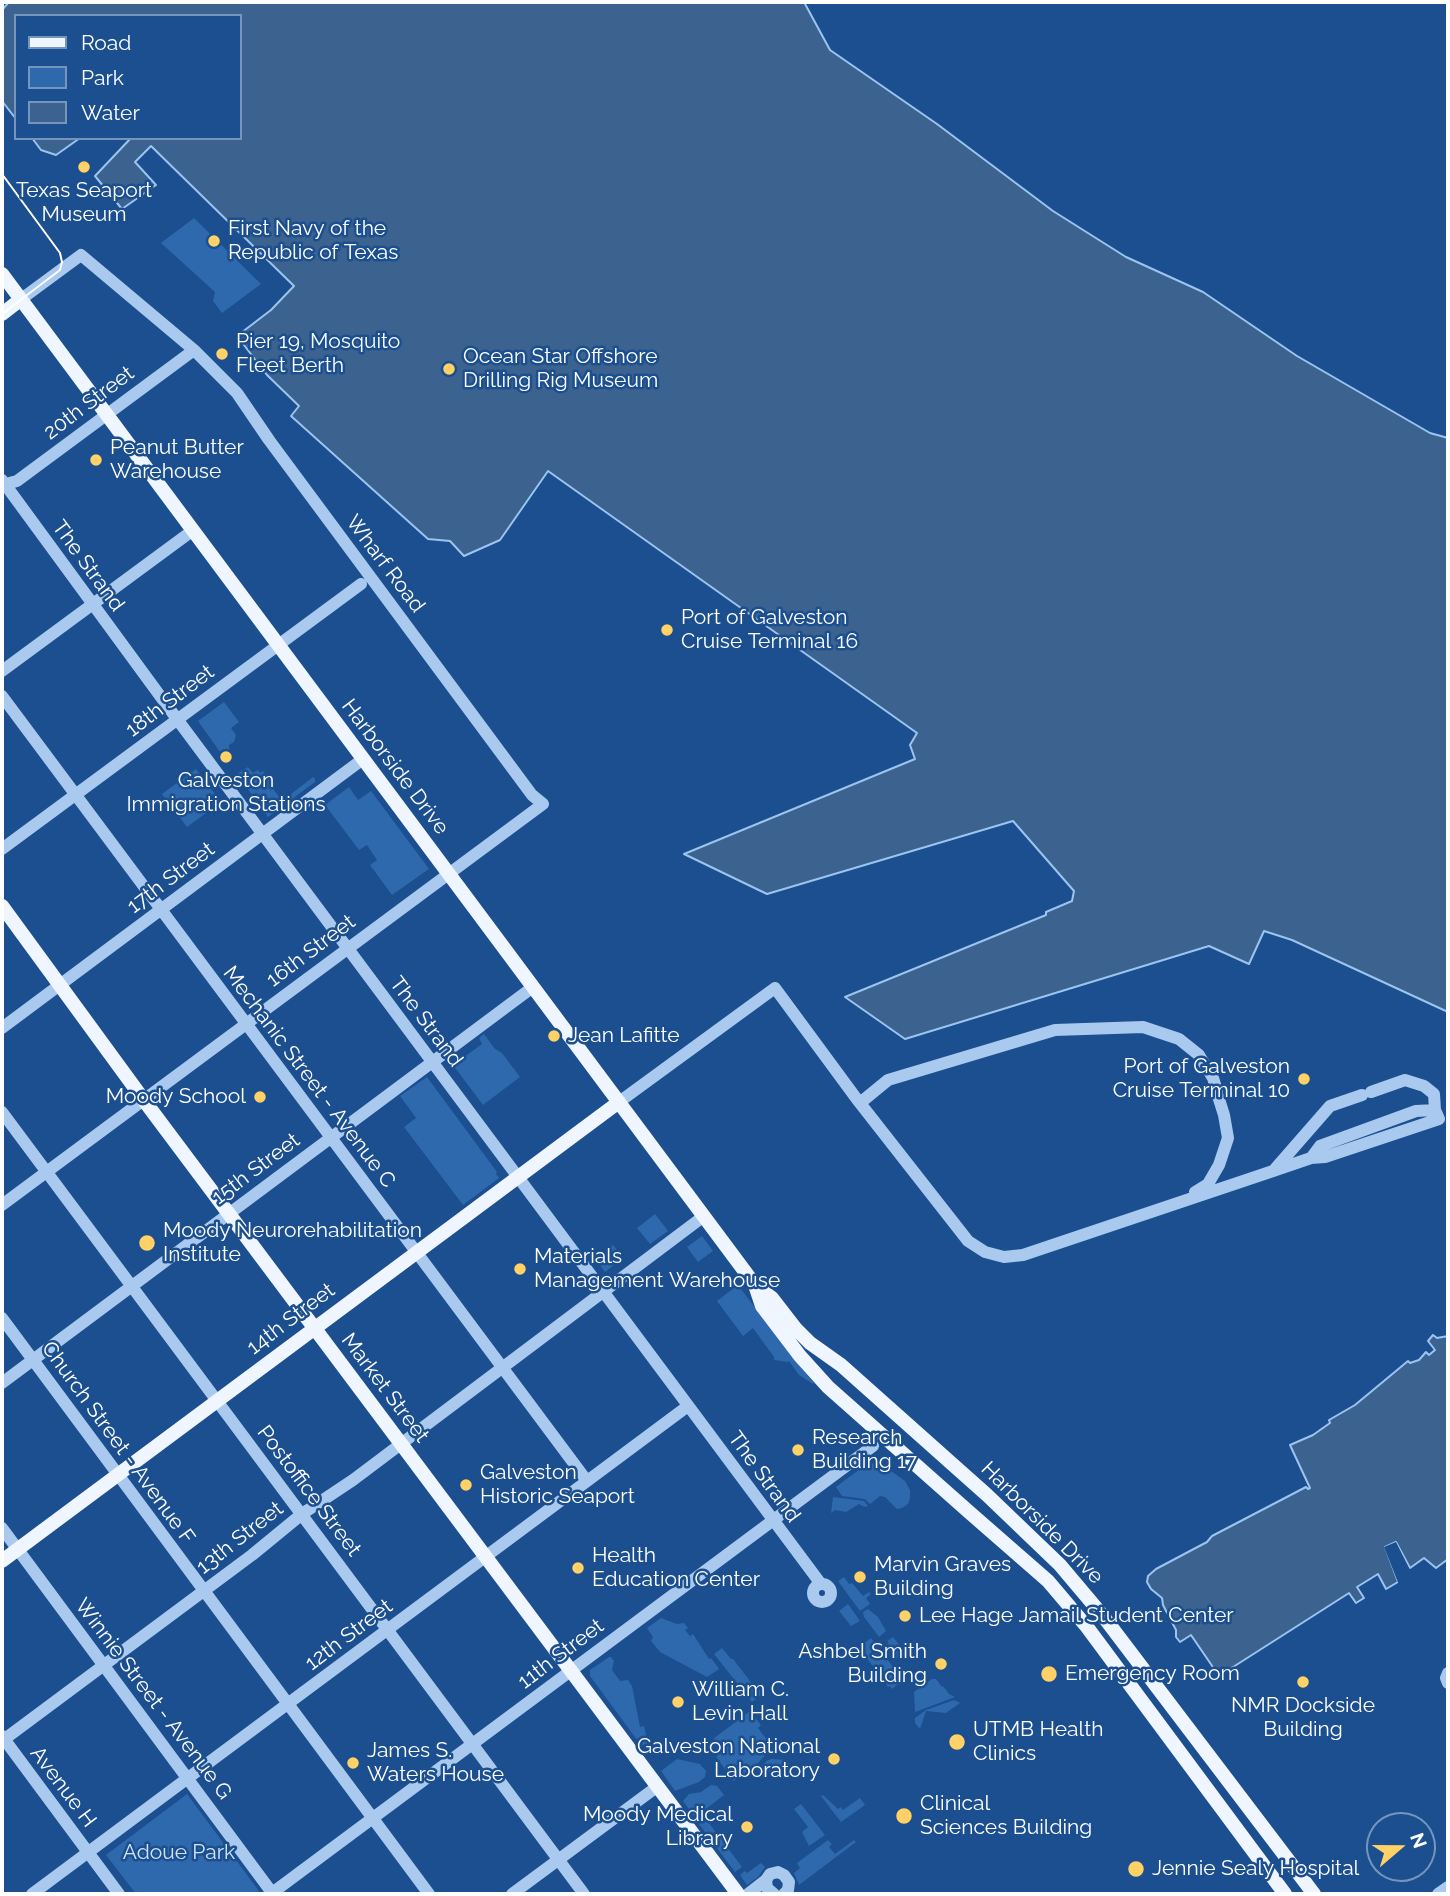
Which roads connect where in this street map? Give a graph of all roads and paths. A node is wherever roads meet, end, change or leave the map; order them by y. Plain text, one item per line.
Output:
1 (2, 274) edge
2 (20, 300) junction
3 (2, 314) edge
4 (194, 350) junction
5 (106, 415) junction
6 (3, 485) edge
7 (192, 531) junction
8 (361, 584) dead end
9 (91, 604) junction
10 (278, 645) junction
11 (2, 671) edge
12 (2, 696) edge
13 (177, 719) junction
14 (363, 759) junction
15 (75, 795) junction
16 (543, 804) joint
17 (262, 834) junction
18 (2, 849) edge
19 (449, 873) junction
20 (2, 906) edge
21 (160, 910) junction
22 (347, 948) junction
23 (59, 986) junction
24 (533, 987) junction
25 (245, 1024) junction
26 (2, 1028) edge
27 (432, 1062) junction
28 (143, 1100) junction
29 (619, 1102) junction
30 (860, 1103) junction
31 (2, 1112) edge
32 (330, 1137) junction
33 (1273, 1171) junction
34 (47, 1172) junction
35 (517, 1177) junction
36 (1180, 1202) junction
37 (2, 1205) edge
38 (229, 1213) junction
39 (704, 1216) junction
40 (416, 1252) junction
41 (755, 1285) junction
42 (132, 1287) junction
43 (603, 1292) junction
44 (2, 1318) edge
45 (314, 1328) junction
46 (33, 1359) junction
47 (502, 1368) junction
48 (2, 1383) edge
49 (217, 1401) junction
50 (688, 1406) junction
51 (401, 1444) junction
52 (873, 1446) dead end
53 (117, 1475) junction
54 (587, 1481) junction
55 (986, 1495) junction
56 (969, 1512) junction
57 (302, 1514) junction
58 (773, 1521) junction
59 (2, 1528) edge
60 (18, 1549) junction
61 (485, 1557) junction
62 (2, 1561) edge
63 (1060, 1565) junction
64 (1048, 1581) junction
65 (821, 1584) dead end
66 (203, 1591) junction
67 (388, 1630) junction
68 (1139, 1664) junction
69 (104, 1665) junction
70 (572, 1671) junction
71 (1448, 1674) edge
72 (1124, 1677) junction
73 (1448, 1683) edge
74 (287, 1704) junction
75 (2, 1739) edge
76 (472, 1745) junction
77 (188, 1778) junction
78 (658, 1786) junction
79 (1232, 1787) junction
80 (1214, 1799) junction
81 (372, 1818) junction
82 (89, 1853) junction
83 (558, 1860) junction
84 (1448, 1886) edge
85 (767, 1890) edge
86 (273, 1893) edge
87 (32, 1894) edge
88 (119, 1894) edge
89 (429, 1894) edge
90 (512, 1894) edge
91 (584, 1894) edge
92 (738, 1894) edge
93 (748, 1894) edge
94 (784, 1894) edge
95 (1286, 1894) edge
96 (1314, 1894) edge
97 (1438, 1894) edge

1 - 2 main road, Harborside Drive
2 - 3 main road
2 - 4 street, Wharf Road
2 - 5 main road, Harborside Drive
4 - 5 street, 20th Street
4 - 16 street, Wharf Road
5 - 6 street, 20th Street
5 - 7 main road, Harborside Drive
6 - 9 street, The Strand
7 - 9 street
7 - 10 main road, Harborside Drive
8 - 10 street, 18th Street
9 - 11 street
9 - 13 street, The Strand
10 - 13 street, 18th Street
10 - 14 main road, Harborside Drive
12 - 15 street, Mechanic Street - Avenue C
13 - 15 street, 18th Street
13 - 17 street, The Strand
14 - 17 street, 17th Street
14 - 19 main road, Harborside Drive
15 - 18 street, 18th Street
15 - 21 street, Mechanic Street - Avenue C
16 - 19 street, 16th Street
17 - 21 street, 17th Street
17 - 22 street, The Strand
19 - 22 street, 16th Street
19 - 24 main road, Harborside Drive
20 - 23 main road, Market Street
21 - 23 street, 17th Street
21 - 25 street, Mechanic Street - Avenue C
22 - 25 street, 16th Street
22 - 27 street, The Strand
23 - 26 street, 17th Street
23 - 28 main road, Market Street
24 - 27 street, 15th Street
24 - 29 main road, Harborside Drive
25 - 28 street, 16th Street
25 - 32 street, Mechanic Street - Avenue C
27 - 32 street, 15th Street
27 - 35 street, The Strand
28 - 34 street, 16th Street
28 - 38 main road, Market Street
29 - 30 street, 14th Street
29 - 35 main road, 14th Street
29 - 39 main road, Harborside Drive
30 - 36 street
30 - 36 street
31 - 34 street, Postoffice Street
32 - 38 street, 15th Street
32 - 40 street, Mechanic Street - Avenue C
33 - 33 street
33 - 36 street
34 - 37 street, 16th Street
34 - 42 street, Postoffice Street
35 - 40 main road, 14th Street
35 - 43 street, The Strand
38 - 42 street, 15th Street
38 - 45 main road, Market Street
39 - 41 main road, Harborside Drive
39 - 43 street, 13th Street
40 - 45 main road, 14th Street
40 - 47 street, Mechanic Street - Avenue C
41 - 55 main road, Harborside Drive
41 - 56 main road, Harborside Drive
42 - 46 street, 15th Street
42 - 49 street, Postoffice Street
43 - 47 street, 13th Street
43 - 50 street, The Strand
44 - 46 street, Church Street - Avenue F
45 - 49 main road, 14th Street
45 - 51 main road, Market Street
46 - 48 street, 15th Street
46 - 53 street, Church Street - Avenue F
47 - 51 street, 13th Street
47 - 54 street, Mechanic Street - Avenue C
49 - 53 main road, 14th Street
49 - 57 street, Postoffice Street
50 - 54 street, 12th Street
50 - 58 street, The Strand
51 - 57 street, 13th Street
51 - 61 main road, Market Street
52 - 58 street, 11th Street
53 - 60 main road, 14th Street
53 - 66 street, Church Street - Avenue F
54 - 61 street, 12th Street
55 - 56 main road
55 - 63 main road, Harborside Drive
56 - 64 main road, Harborside Drive
57 - 66 street, 13th Street
57 - 67 street, Postoffice Street
58 - 65 street, The Strand
58 - 70 street, 11th Street
59 - 60 street, Winnie Street - Avenue G
60 - 62 main road, 14th Street
60 - 69 street, Winnie Street - Avenue G
61 - 67 street, 12th Street
61 - 70 main road, Market Street
63 - 64 main road
63 - 68 main road, Harborside Drive
64 - 72 main road, Harborside Drive
66 - 69 street, 13th Street
66 - 74 street, Church Street - Avenue F
67 - 74 street, 12th Street
67 - 76 street, Postoffice Street
68 - 72 main road
68 - 79 main road, Harborside Drive
69 - 75 street, 13th Street
69 - 77 street, Winnie Street - Avenue G
70 - 76 street, 11th Street
70 - 78 main road, Market Street
71 - 73 street
72 - 80 main road, Harborside Drive
74 - 77 street, 12th Street
74 - 81 street, Church Street - Avenue F
75 - 82 street, Avenue H
76 - 81 street, 11th Street
76 - 83 street, Postoffice Street
77 - 82 street, 12th Street
77 - 86 street, Winnie Street - Avenue G
78 - 83 street
78 - 92 main road, Market Street
79 - 80 main road
79 - 96 main road, Harborside Drive
80 - 95 main road, Harborside Drive
81 - 86 street, 11th Street
81 - 89 street, Church Street - Avenue F
82 - 87 street, 12th Street
82 - 88 street, Avenue H
83 - 90 street
83 - 91 street, Postoffice Street
84 - 97 street
85 - 93 street
85 - 94 street

